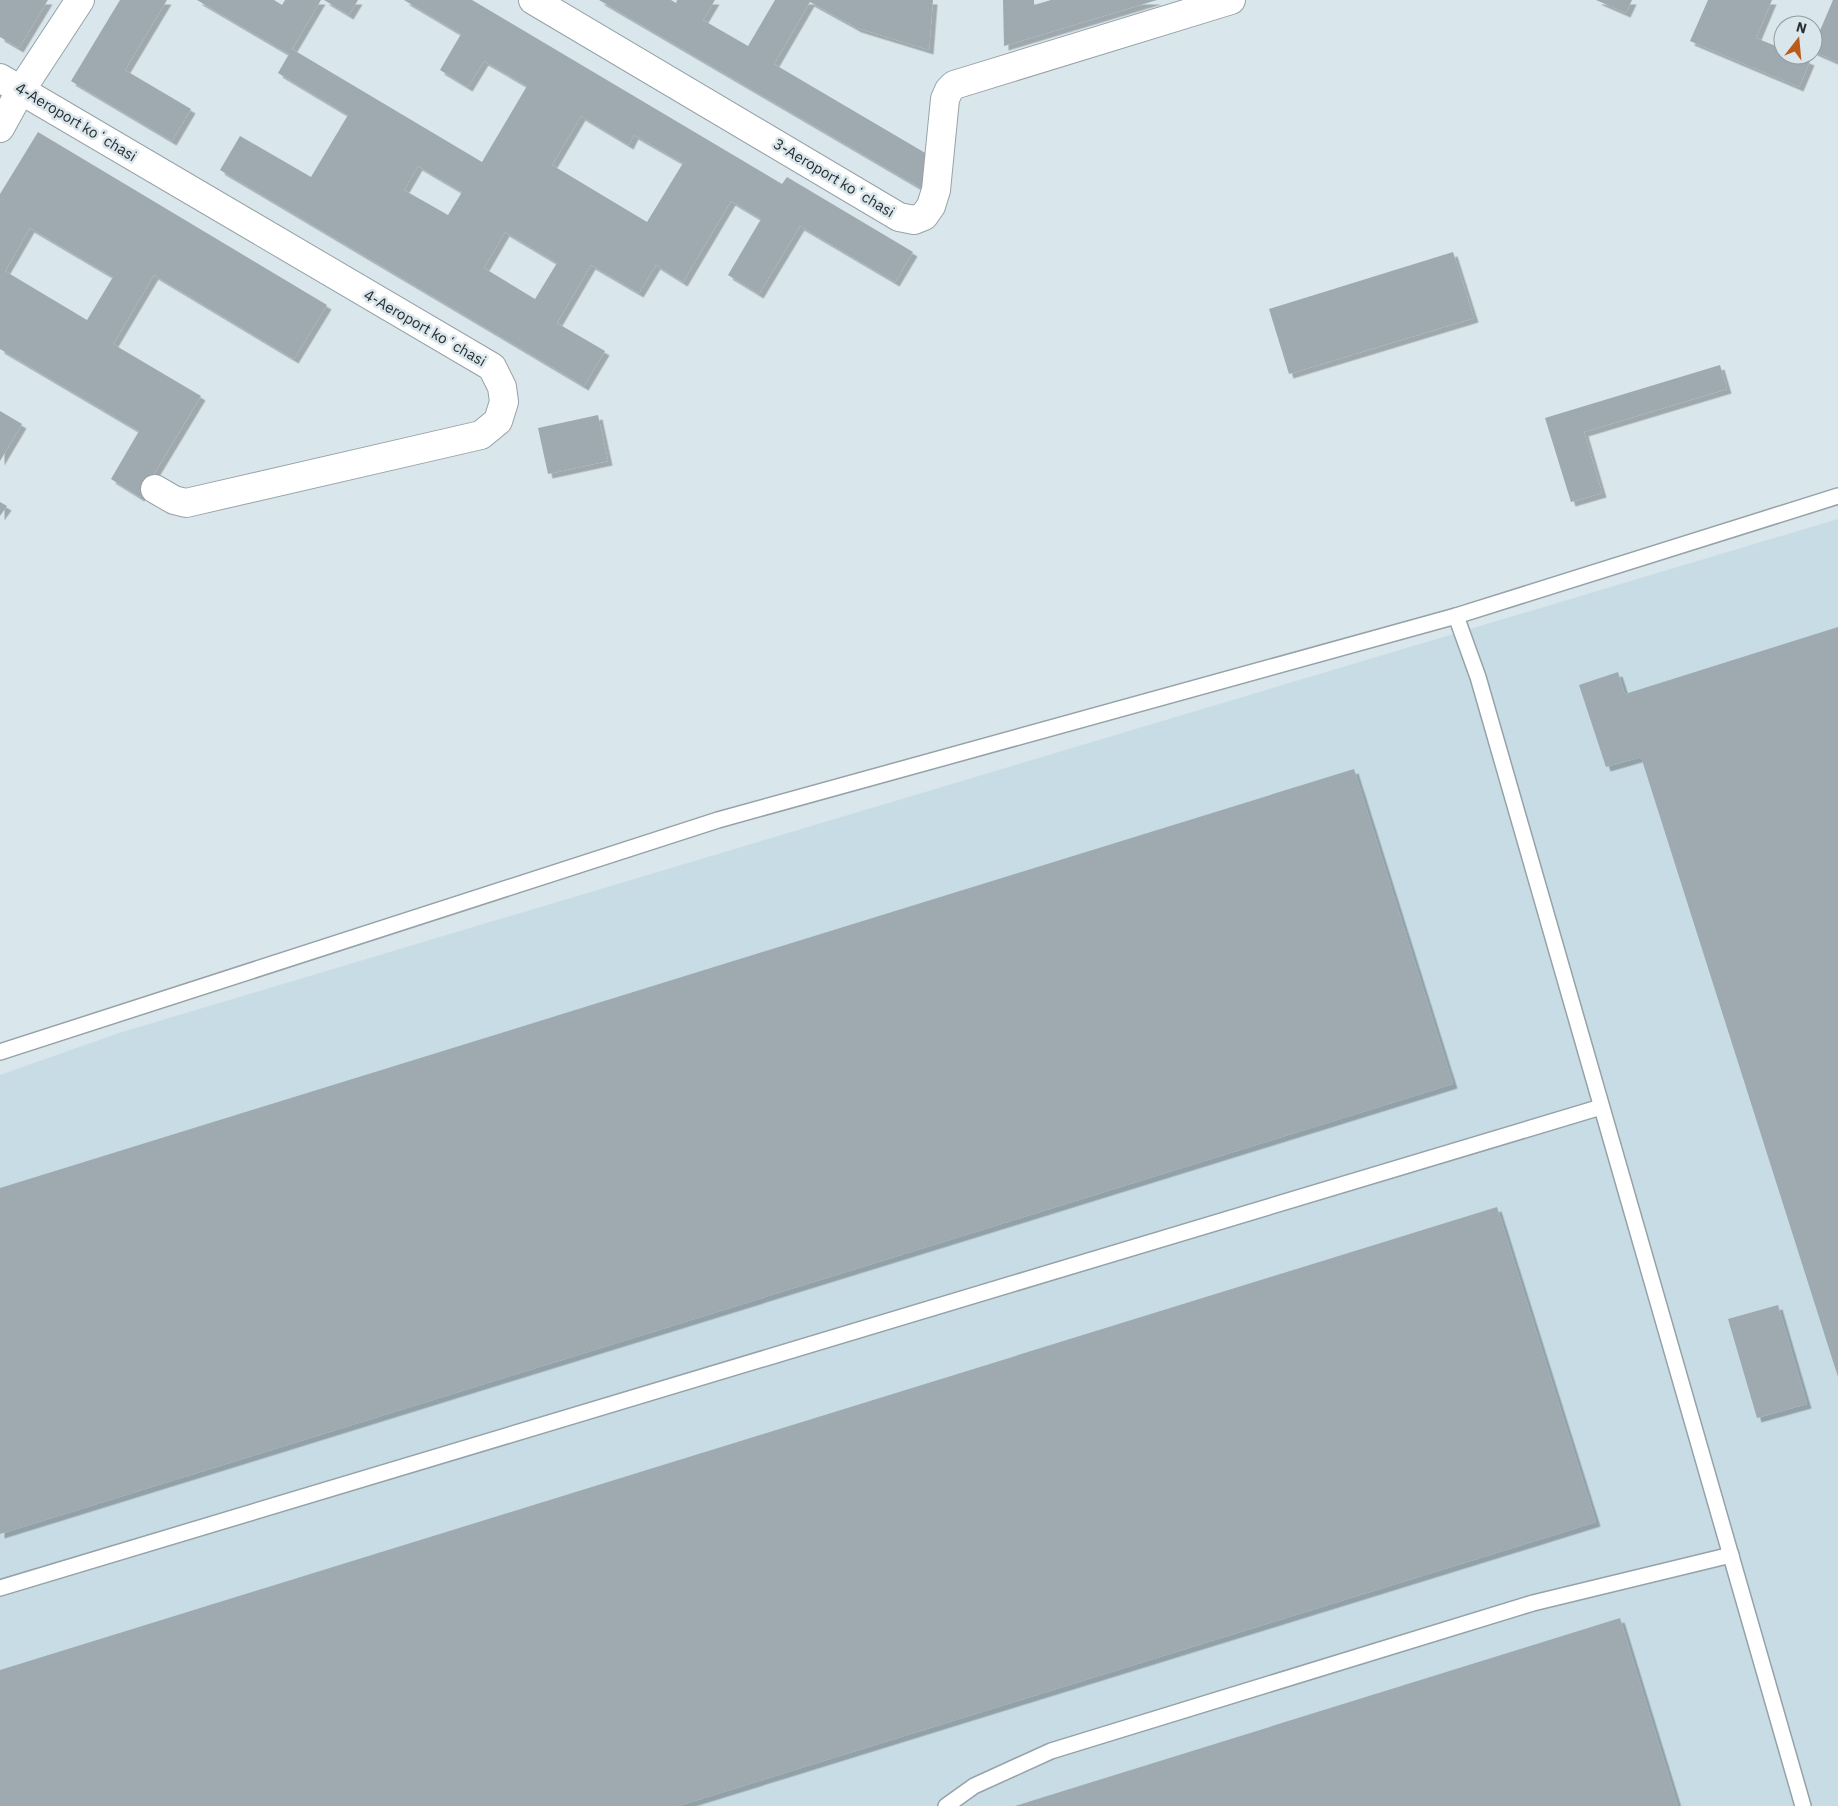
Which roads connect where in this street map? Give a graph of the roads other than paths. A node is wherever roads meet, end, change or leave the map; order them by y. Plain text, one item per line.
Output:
1 (80, 0) edge
2 (533, 0) edge
3 (1231, 0) edge
4 (10, 84) edge
5 (0, 128) edge
6 (155, 489) dead end
7 (1838, 496) edge
8 (1456, 616) junction
9 (0, 1052) edge
10 (1602, 1107) junction
11 (1731, 1555) junction
12 (0, 1588) edge
13 (946, 1806) edge
14 (1803, 1806) edge

1 - 4 street
2 - 3 street, 3-Aeroport koʻchasi
4 - 5 street
4 - 6 street, 4-Aeroport koʻchasi
7 - 8 lane
8 - 9 lane
8 - 10 lane
10 - 11 lane
10 - 12 lane
11 - 13 lane
11 - 14 lane

